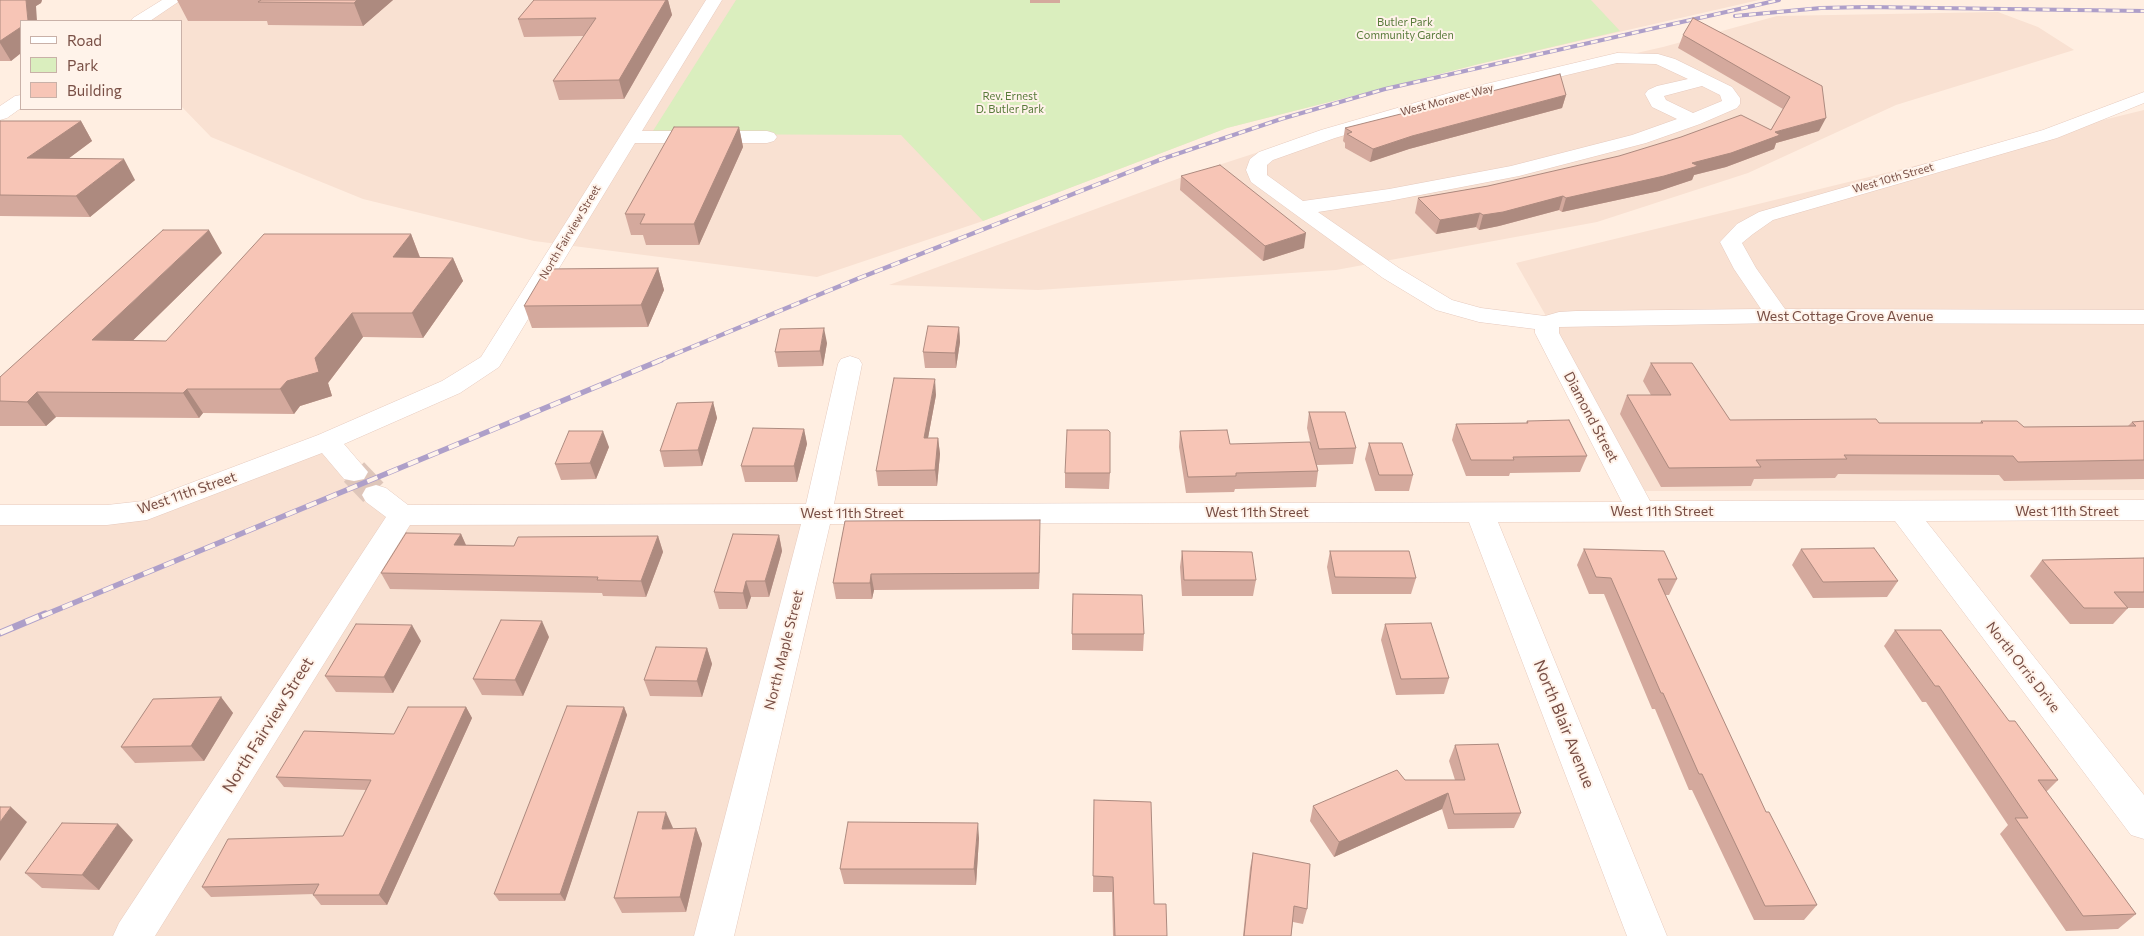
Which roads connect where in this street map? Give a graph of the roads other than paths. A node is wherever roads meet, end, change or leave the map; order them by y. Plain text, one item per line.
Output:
1 (173, 0) edge
2 (714, 0) edge
3 (141, 20) edge
4 (1704, 80) junction
5 (0, 95) edge
6 (20, 95) edge
7 (2144, 97) edge
8 (20, 101) edge
9 (0, 114) edge
10 (1693, 120) junction
11 (628, 137) junction
12 (767, 137) dead end
13 (1299, 208) junction
14 (1778, 316) junction
15 (2144, 317) edge
16 (1548, 323) junction
17 (850, 364) dead end
18 (328, 441) junction
19 (354, 472) tunnel mouth
20 (389, 505) joint
21 (2144, 510) edge
22 (1641, 511) junction
23 (1903, 511) junction
24 (1480, 512) junction
25 (818, 513) junction
26 (0, 515) edge
27 (2144, 823) edge
28 (133, 936) edge
29 (714, 936) edge
30 (1647, 936) edge

1 - 3 street
2 - 11 street, North Fairview Street
4 - 10 street, West Moravec Way
4 - 10 street
4 - 13 street, West Moravec Way
5 - 6 street
7 - 14 street, West 10th Street
8 - 9 street
10 - 13 street, West Moravec Way
11 - 12 street
11 - 18 street, North Fairview Street
13 - 16 street, West Moravec Way
14 - 15 street, West Cottage Grove Avenue
14 - 16 street, West Cottage Grove Avenue
16 - 22 street, Diamond Street
17 - 25 street, North Maple Street
18 - 19 street
18 - 26 street, West 11th Street
20 - 25 street, West 11th Street
20 - 28 street, North Fairview Street
21 - 23 street, West 11th Street
22 - 23 street, West 11th Street
22 - 24 street, West 11th Street
23 - 27 street, North Orris Drive
24 - 25 street, West 11th Street
24 - 30 street, North Blair Avenue
25 - 29 street, North Maple Street

